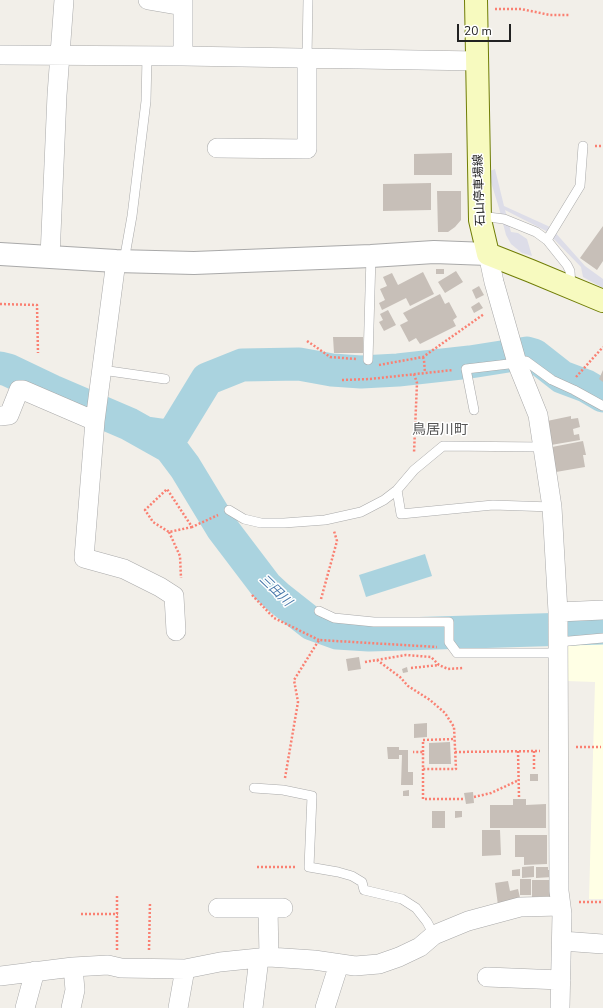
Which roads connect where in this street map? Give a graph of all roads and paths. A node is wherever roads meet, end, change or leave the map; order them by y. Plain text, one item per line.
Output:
1 (64, 0) edge
2 (148, 0) edge
3 (308, 0) edge
4 (183, 3) edge
5 (476, 4) edge
6 (570, 16) dead end
7 (0, 55) edge
8 (60, 56) junction
9 (183, 56) junction
10 (146, 57) junction
11 (307, 58) junction
12 (477, 62) junction
13 (583, 146) dead end
14 (217, 148) dead end
15 (480, 216) junction
16 (547, 240) junction
17 (0, 254) edge
18 (488, 254) junction
19 (371, 256) junction
20 (50, 257) junction
21 (120, 261) junction
22 (572, 288) junction
23 (603, 302) edge
24 (0, 304) edge
25 (501, 306) junction
26 (307, 342) dead end
27 (603, 347) edge
28 (38, 353) dead end
29 (515, 357) junction
30 (424, 359) junction
31 (368, 360) junction
32 (466, 368) junction
33 (102, 370) junction
34 (425, 371) junction
35 (414, 374) junction
36 (578, 375) dead end
37 (165, 379) dead end
38 (342, 380) dead end
39 (603, 406) edge
40 (474, 410) dead end
41 (96, 413) junction
42 (0, 416) edge
43 (543, 447) junction
44 (414, 470) junction
45 (397, 490) junction
46 (552, 507) junction
47 (229, 510) dead end
48 (330, 519) junction
49 (208, 520) dead end
50 (192, 527) junction
51 (168, 532) junction
52 (168, 592) junction
53 (252, 595) dead end
54 (603, 610) edge
55 (319, 611) joint
56 (558, 616) junction
57 (176, 631) dead end
58 (603, 638) edge
59 (319, 640) junction
60 (558, 645) junction
61 (454, 648) junction
62 (365, 662) dead end
63 (439, 665) dead end
64 (411, 668) dead end
65 (455, 739) junction
66 (572, 747) dead end
67 (602, 747) dead end
68 (518, 751) junction
69 (534, 751) junction
70 (545, 751) dead end
71 (413, 752) dead end
72 (423, 752) junction
73 (455, 752) junction
74 (423, 769) junction
75 (534, 772) dead end
76 (519, 780) junction
77 (254, 788) dead end
78 (283, 790) junction
79 (474, 797) dead end
80 (519, 797) dead end
81 (465, 799) dead end
82 (257, 866) dead end
83 (309, 867) junction
84 (117, 894) dead end
85 (150, 902) dead end
86 (603, 902) edge
87 (561, 904) junction
88 (218, 908) dead end
89 (81, 914) dead end
90 (118, 914) junction
91 (434, 935) junction
92 (562, 940) junction
93 (603, 944) edge
94 (264, 957) junction
95 (339, 964) junction
96 (73, 967) junction
97 (115, 967) junction
98 (185, 969) junction
99 (148, 970) junction
100 (35, 971) junction
101 (0, 976) edge
102 (487, 977) dead end
103 (561, 980) junction
104 (25, 1008) edge
105 (71, 1008) edge
106 (178, 1008) edge
107 (253, 1008) edge
108 (325, 1008) edge
109 (560, 1008) edge

1 - 8 street
2 - 4 street
3 - 11 lane
4 - 9 street
5 - 6 path
5 - 12 main road, 石山停車場線
7 - 8 street
8 - 10 street
8 - 20 street
9 - 10 street
9 - 11 street
10 - 21 lane
11 - 12 street
11 - 14 street
12 - 15 main road, 石山停車場線
13 - 16 lane
15 - 16 lane
15 - 18 main road, 石山停車場線
16 - 22 lane
17 - 20 street
18 - 19 street
18 - 22 main road
18 - 25 street
19 - 21 street
19 - 31 lane
20 - 21 street
21 - 33 street
22 - 23 main road
24 - 28 path
25 - 29 street
25 - 30 path
26 - 31 path
27 - 36 path
29 - 32 lane
29 - 39 lane
29 - 43 street
30 - 31 path
30 - 34 path
32 - 34 path
32 - 40 lane
33 - 37 lane
33 - 41 street
34 - 35 path
35 - 38 path
35 - 44 path
41 - 42 street
41 - 52 street
43 - 44 lane
43 - 46 street
44 - 45 lane
45 - 46 lane
45 - 48 lane
46 - 56 street
47 - 48 lane
48 - 55 path
49 - 50 path
50 - 51 path
50 - 51 path
51 - 52 path
52 - 57 street
53 - 59 path
54 - 56 street
55 - 61 lane
56 - 60 street
58 - 60 lane
59 - 61 path
59 - 78 path
60 - 61 lane
60 - 87 street
62 - 65 path
63 - 64 path
65 - 72 path
65 - 73 path
66 - 67 path
68 - 69 path
68 - 73 path
68 - 76 path
69 - 70 path
69 - 75 path
71 - 72 path
72 - 74 path
73 - 74 path
74 - 81 path
76 - 79 path
76 - 80 path
77 - 78 lane
78 - 83 lane
82 - 83 path
83 - 91 lane
84 - 90 path
85 - 99 path
86 - 87 path
87 - 91 street
87 - 92 street
88 - 94 street
89 - 90 path
90 - 97 path
91 - 95 street
92 - 93 street
92 - 103 street
94 - 95 street
94 - 98 street
94 - 107 street
95 - 108 street
96 - 97 street
96 - 100 street
96 - 105 street
97 - 99 street
98 - 99 street
98 - 106 street
100 - 101 street
100 - 104 street
102 - 103 street
103 - 109 street

